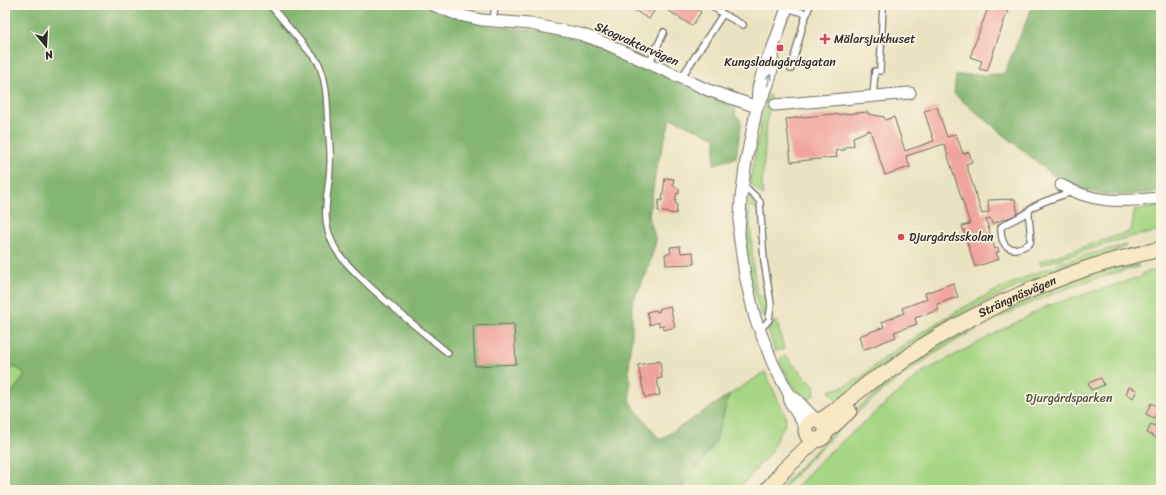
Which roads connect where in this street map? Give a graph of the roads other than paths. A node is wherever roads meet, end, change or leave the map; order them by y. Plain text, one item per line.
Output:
1 (270, 5) edge
2 (433, 5) edge
3 (495, 5) edge
4 (711, 5) edge
5 (810, 5) edge
6 (883, 5) edge
7 (787, 7) edge
8 (723, 14) junction
9 (807, 14) junction
10 (493, 21) junction
11 (743, 25) dead end
12 (664, 32) dead end
13 (649, 64) junction
14 (791, 69) dead end
15 (681, 78) junction
16 (910, 93) dead end
17 (873, 96) junction
18 (776, 105) dead end
19 (757, 107) junction
20 (743, 185) junction
21 (1061, 185) dead end
22 (1073, 192) junction
23 (1161, 198) edge
24 (1029, 210) junction
25 (1161, 249) edge
26 (759, 330) junction
27 (448, 354) dead end
28 (815, 429) junction
29 (767, 490) edge

1 - 27 lane
2 - 10 street, Skogvaktarvägen
3 - 10 lane
4 - 8 lane
5 - 9 lane
6 - 17 lane
7 - 9 lane
7 - 19 street
8 - 11 lane
8 - 15 lane
9 - 14 lane
10 - 13 street, Skogvaktarvägen
12 - 13 lane
13 - 15 street, Skogvaktarvägen
15 - 19 street, Skogvaktarvägen
16 - 17 street
17 - 18 street
19 - 20 street
20 - 26 street
20 - 26 lane
21 - 22 street
22 - 23 street
22 - 24 lane
24 - 24 lane
25 - 28 main road, Strängnäsvägen
26 - 28 street
28 - 29 main road, Strängnäsvägen

